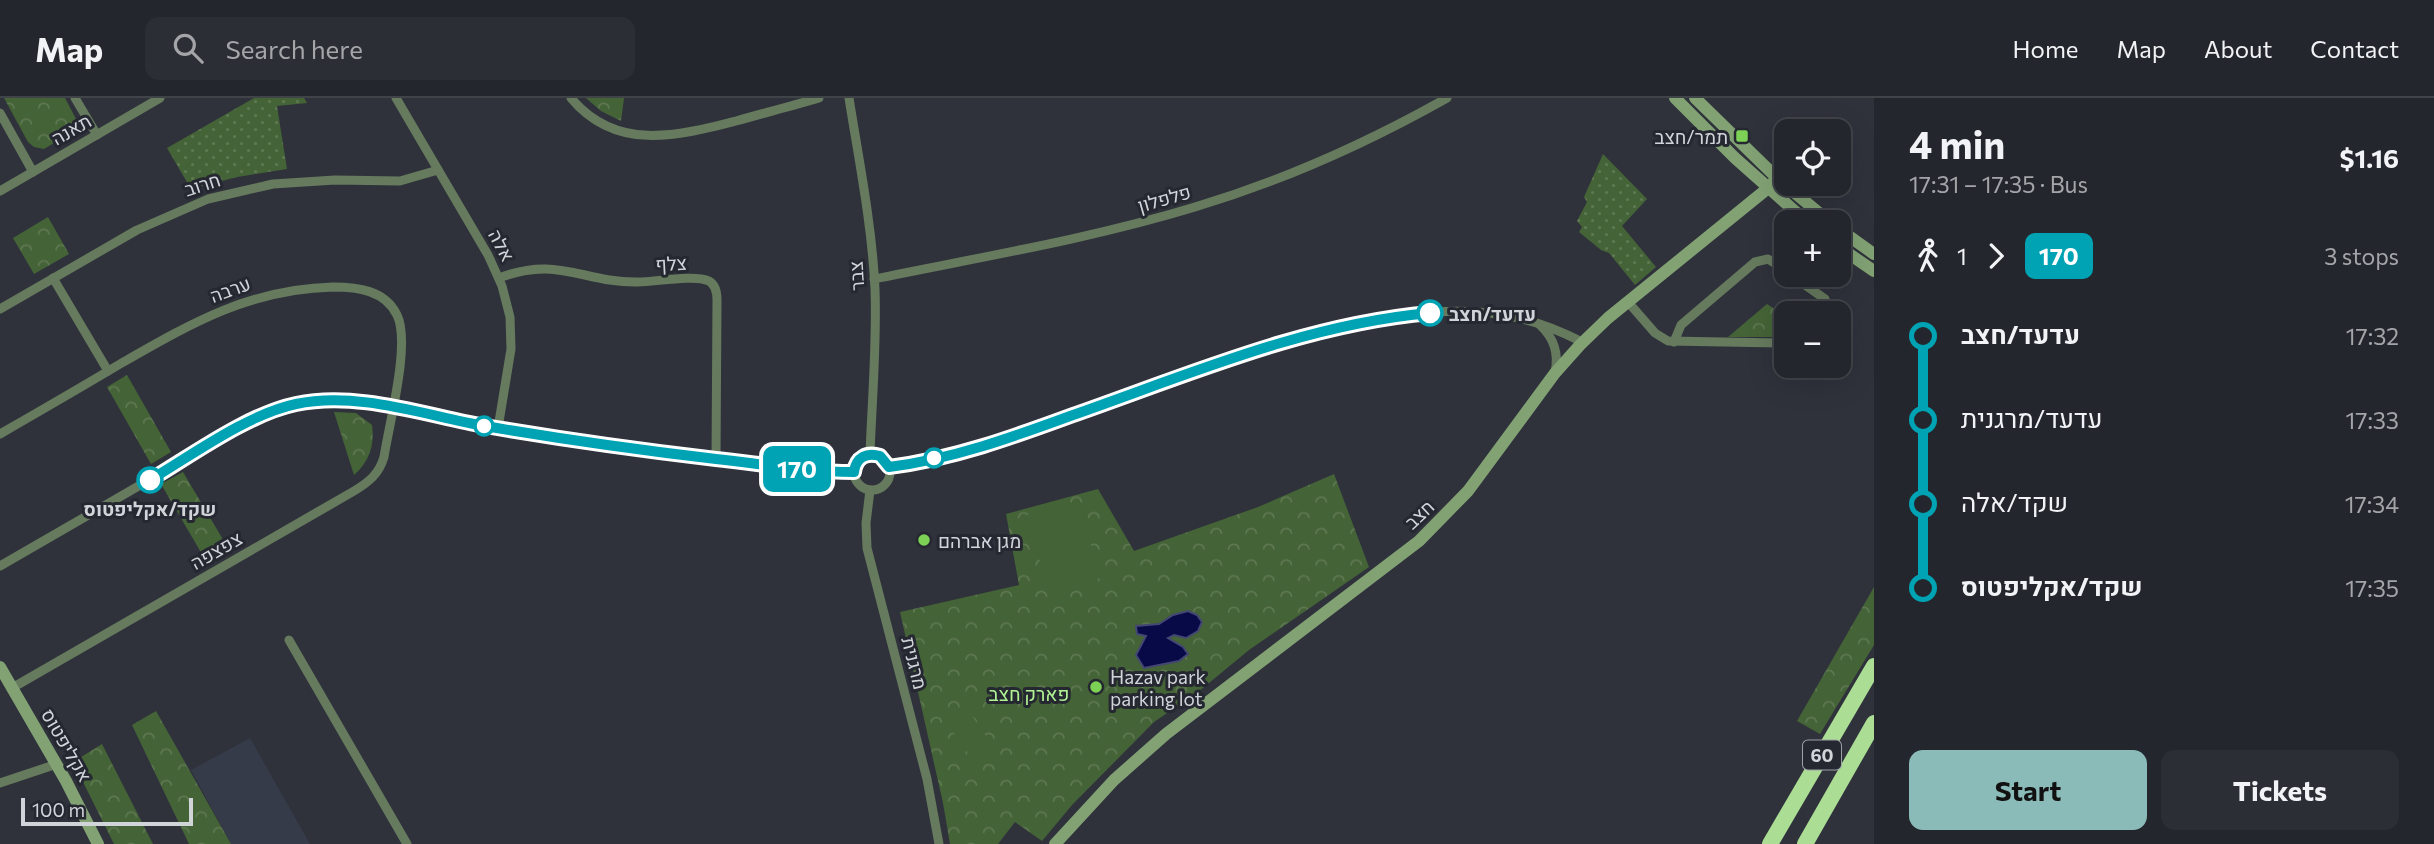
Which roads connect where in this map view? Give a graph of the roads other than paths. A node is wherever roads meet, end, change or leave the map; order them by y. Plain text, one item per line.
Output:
1 (75, 98) edge
2 (160, 98) edge
3 (396, 98) edge
4 (571, 98) edge
5 (820, 98) edge
6 (849, 98) edge
7 (1447, 98) edge
8 (1675, 98) edge
9 (1695, 98) edge
10 (0, 113) edge
11 (97, 135) junction
12 (438, 170) junction
13 (33, 172) junction
14 (1774, 175) edge
15 (1774, 181) edge
16 (1767, 189) junction
17 (0, 191) edge
18 (1799, 196) edge
19 (1792, 210) edge
20 (1816, 210) edge
21 (1851, 238) edge
22 (1874, 254) edge
23 (1851, 255) edge
24 (1774, 263) edge
25 (1874, 271) edge
26 (53, 278) junction
27 (499, 278) junction
28 (874, 279) junction
29 (1808, 287) edge
30 (1826, 301) edge
31 (1628, 302) junction
32 (0, 309) edge
33 (1539, 324) junction
34 (1582, 342) junction
35 (1674, 342) junction
36 (1774, 343) edge
37 (108, 371) junction
38 (1555, 373) junction
39 (392, 408) junction
40 (498, 428) junction
41 (0, 434) edge
42 (870, 454) junction
43 (716, 459) junction
44 (889, 467) junction
45 (854, 472) junction
46 (870, 490) junction
47 (0, 566) edge
48 (289, 640) dead end
49 (1874, 666) edge
50 (0, 667) edge
51 (12, 688) junction
52 (1874, 723) edge
53 (57, 764) junction
54 (0, 783) edge
55 (98, 844) edge
56 (407, 844) edge
57 (939, 844) edge
58 (1055, 844) edge
59 (1770, 844) edge
60 (1805, 844) edge

1 - 11 street
2 - 11 street, תאנה
3 - 12 street, אלה
4 - 5 street
6 - 28 street, צבר
7 - 28 street, פלפלון
8 - 16 street
9 - 14 street
10 - 13 street
11 - 13 street, תאנה
12 - 26 street, חרוב
12 - 27 street, אלה
13 - 17 street, תאנה
15 - 16 street, חצב
16 - 19 street
16 - 31 street, חצב
18 - 20 street
21 - 22 street
23 - 25 street
24 - 35 street
26 - 32 street, חרוב
26 - 37 street
27 - 40 street, אלה
27 - 43 street, צלף
28 - 42 street, צבר
29 - 30 street
31 - 34 street, חצב
31 - 35 street
33 - 34 street
33 - 38 street
33 - 44 street
34 - 38 street, חצב
35 - 36 street
37 - 39 street, ערבה
37 - 41 street, ערבה
38 - 58 street, חצב
39 - 40 street
39 - 47 street
39 - 51 street, צפצפה
40 - 43 street
42 - 44 street
42 - 45 street
43 - 45 street
44 - 46 street
45 - 46 street
46 - 57 street, מרגנית
48 - 56 street
49 - 59 highway, 60
50 - 51 street, אקליפטוס
51 - 53 street, אקליפטוס
52 - 60 highway, 60
53 - 54 street
53 - 55 street, אקליפטוס

